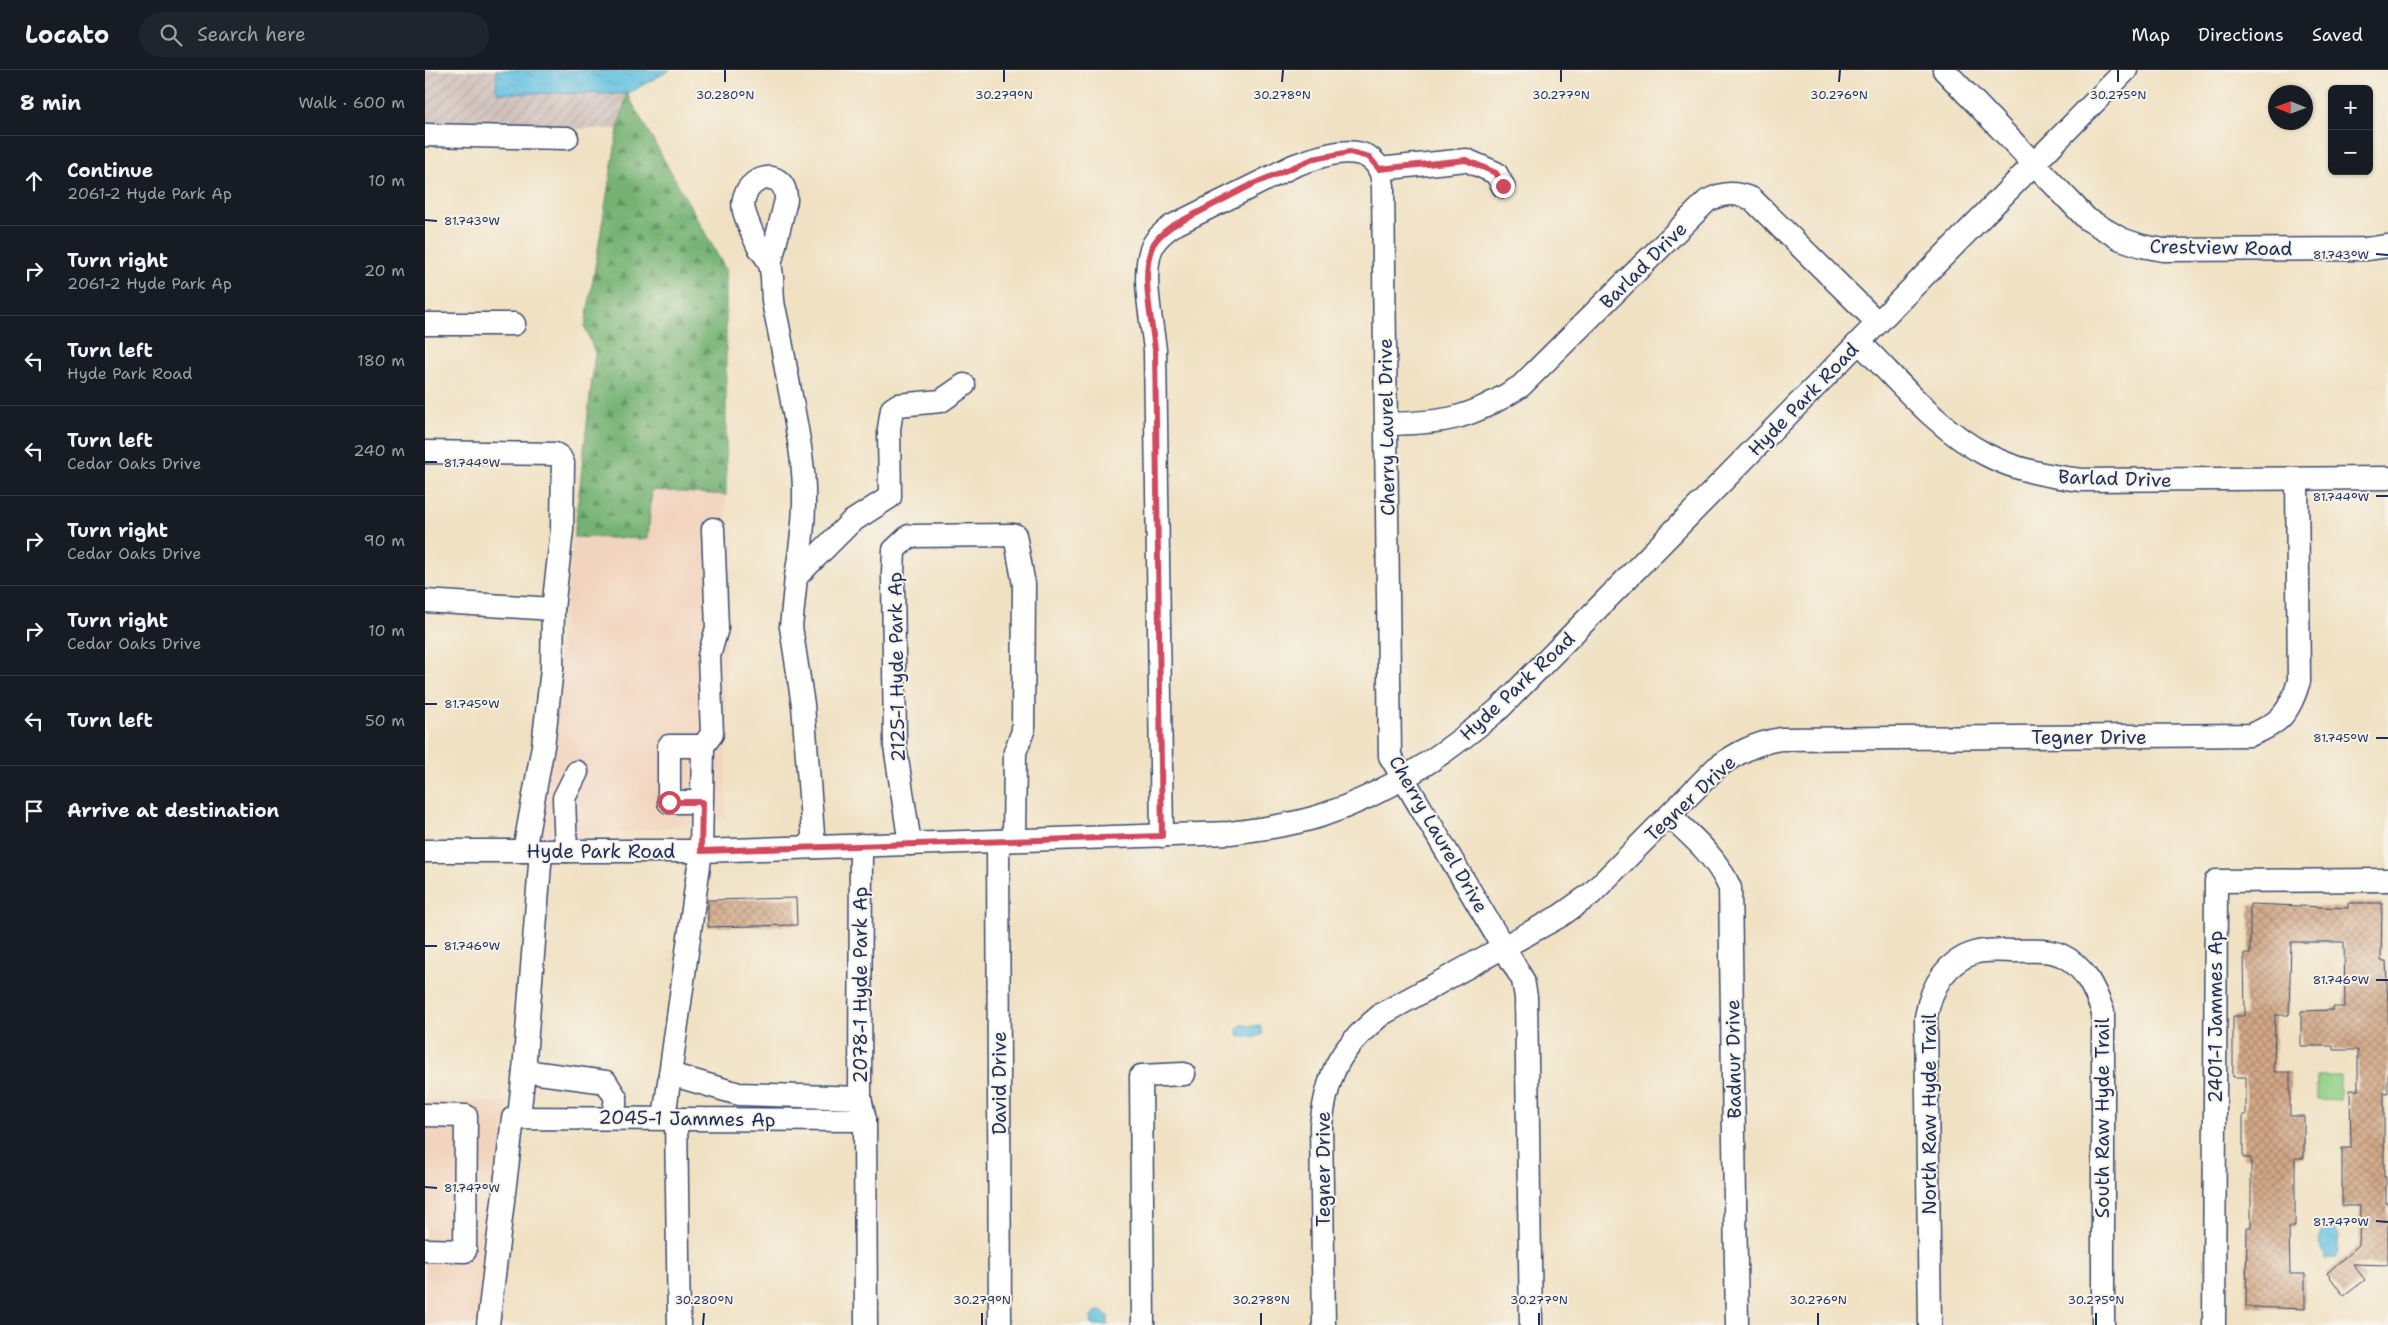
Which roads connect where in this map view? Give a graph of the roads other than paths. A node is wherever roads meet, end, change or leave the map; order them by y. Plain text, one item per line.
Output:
1 (1944, 70) edge
2 (2127, 70) edge
3 (425, 135) edge
4 (567, 138) dead end
5 (1374, 163) junction
6 (2033, 163) junction
7 (1503, 186) dead end
8 (2388, 246) edge
9 (770, 265) dead end
10 (1877, 323) junction
11 (425, 324) edge
12 (514, 324) dead end
13 (1859, 342) junction
14 (965, 386) dead end
15 (1386, 424) junction
16 (425, 452) edge
17 (2388, 478) edge
18 (2297, 479) junction
19 (713, 529) dead end
20 (894, 550) joint
21 (796, 577) junction
22 (425, 601) edge
23 (553, 609) junction
24 (703, 746) junction
25 (577, 772) dead end
26 (1403, 779) junction
27 (702, 802) junction
28 (1670, 816) junction
29 (1162, 836) junction
30 (1006, 841) junction
31 (910, 844) junction
32 (861, 845) junction
33 (813, 846) junction
34 (425, 851) edge
35 (532, 851) junction
36 (566, 851) junction
37 (701, 851) junction
38 (2388, 880) edge
39 (1504, 948) junction
40 (2003, 951) joint
41 (523, 1071) junction
42 (670, 1074) junction
43 (1184, 1074) dead end
44 (860, 1098) junction
45 (425, 1115) edge
46 (613, 1117) junction
47 (519, 1118) junction
48 (670, 1118) junction
49 (865, 1120) junction
50 (425, 1250) edge
51 (487, 1325) edge
52 (679, 1325) edge
53 (866, 1325) edge
54 (1000, 1325) edge
55 (1143, 1325) edge
56 (1324, 1325) edge
57 (1531, 1325) edge
58 (1737, 1325) edge
59 (1930, 1325) edge
60 (2103, 1325) edge
61 (2214, 1325) edge

1 - 6 street, Crestview Road
2 - 6 street, Hyde Park Road
3 - 4 street
5 - 7 street
5 - 15 street, Cherry Laurel Drive
5 - 29 street
6 - 8 street, Crestview Road
6 - 10 street, Hyde Park Road
9 - 21 street
10 - 13 street, Hyde Park Road
10 - 15 street, Barlad Drive
11 - 12 street
13 - 18 street, Barlad Drive
13 - 26 street, Hyde Park Road
14 - 21 street
15 - 26 street, Cherry Laurel Drive
16 - 23 street
17 - 18 street, Barlad Drive
18 - 28 street, Tegner Drive
19 - 24 street
20 - 30 street, David Drive
20 - 31 street, 2125-1 Hyde Park Ap
21 - 33 street
22 - 23 street
23 - 35 street
24 - 27 street
24 - 27 street
25 - 36 street
26 - 29 street, Hyde Park Road
26 - 39 street, Cherry Laurel Drive
27 - 37 street
28 - 39 street, Tegner Drive
28 - 58 street, Badnur Drive
29 - 30 street, Hyde Park Road
30 - 31 street, Hyde Park Road
30 - 54 street, David Drive
31 - 32 street, Hyde Park Road
32 - 33 street, Hyde Park Road
32 - 44 street, 2078-1 Hyde Park Ap
33 - 37 street, Hyde Park Road
34 - 35 street, Hyde Park Road
35 - 36 street, Hyde Park Road
35 - 41 street
36 - 37 street, Hyde Park Road
37 - 42 street
38 - 61 street, 2401-1 Jammes Ap
39 - 56 street, Tegner Drive
39 - 57 street, Cherry Laurel Drive
40 - 59 street, North Raw Hyde Trail
40 - 60 street, South Raw Hyde Trail
41 - 46 street
41 - 47 street
42 - 44 street, 2078-1 Hyde Park Ap
42 - 48 street
43 - 55 street
44 - 49 street
45 - 50 street
46 - 47 street, 2045-1 Jammes Ap
46 - 48 street, 2045-1 Jammes Ap
47 - 51 street
48 - 49 street, 2045-1 Jammes Ap
48 - 52 street
49 - 53 street

